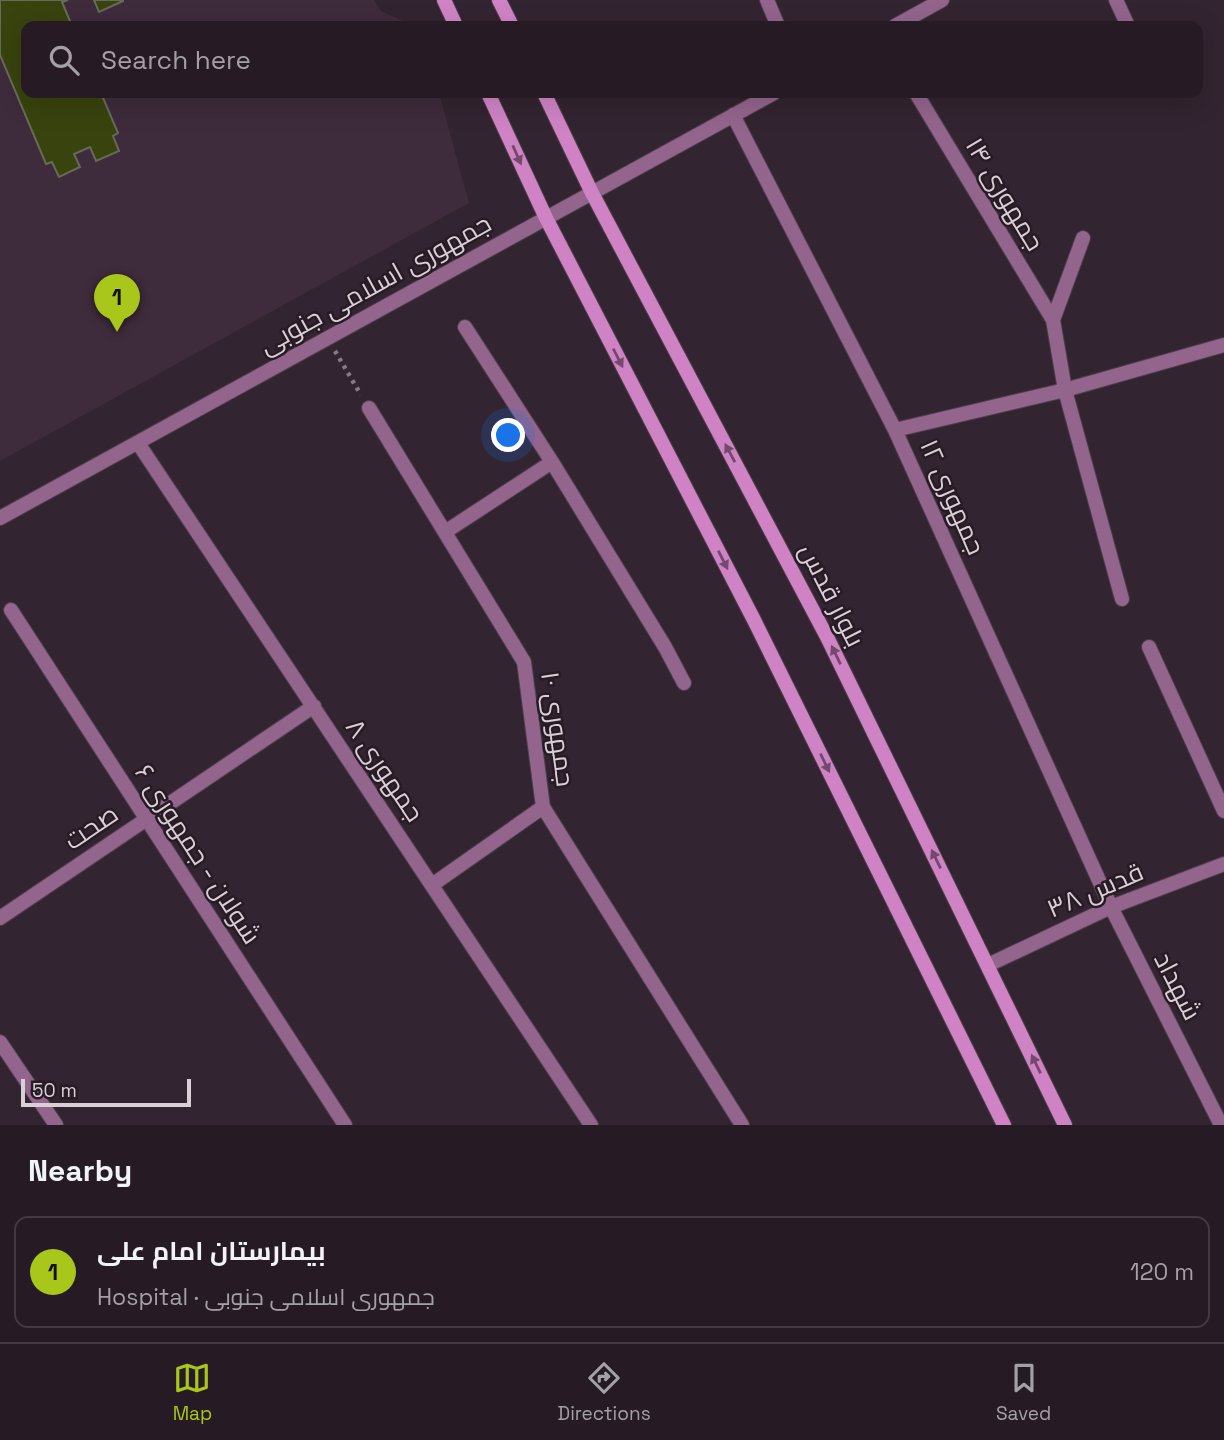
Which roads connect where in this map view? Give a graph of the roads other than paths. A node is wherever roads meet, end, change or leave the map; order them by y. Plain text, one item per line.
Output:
1 (444, 0) edge
2 (499, 0) edge
3 (767, 0) edge
4 (942, 0) edge
5 (1116, 0) edge
6 (454, 21) edge
7 (510, 21) edge
8 (776, 21) edge
9 (904, 21) edge
10 (1126, 21) edge
11 (490, 98) edge
12 (546, 98) edge
13 (765, 98) edge
14 (919, 98) edge
15 (733, 116) junction
16 (592, 193) junction
17 (546, 218) junction
18 (1083, 238) dead end
19 (1053, 320) junction
20 (465, 327) dead end
21 (1224, 345) edge
22 (1065, 390) junction
23 (369, 408) road end
24 (895, 430) junction
25 (138, 443) junction
26 (552, 463) junction
27 (0, 518) edge
28 (445, 532) junction
29 (1122, 599) dead end
30 (11, 610) dead end
31 (1149, 647) dead end
32 (684, 683) dead end
33 (313, 706) junction
34 (543, 807) junction
35 (1224, 811) edge
36 (146, 819) junction
37 (1224, 864) edge
38 (432, 885) junction
39 (1111, 907) junction
40 (0, 918) edge
41 (988, 965) junction
42 (0, 1042) edge
43 (56, 1125) edge
44 (345, 1125) edge
45 (591, 1125) edge
46 (742, 1125) edge
47 (1004, 1125) edge
48 (1065, 1125) edge
49 (1220, 1125) edge

1 - 6 main road
2 - 7 main road
3 - 8 street
4 - 9 street
5 - 10 street
11 -> 17 main road
12 - 16 main road, بلوار قدس
13 - 15 street, جمهوری اسلامی جنوبی
14 - 19 street, جمهوری ۱۴
15 - 16 street, جمهوری اسلامی جنوبی
15 - 24 street, جمهوری ۱۲
16 - 17 street, جمهوری اسلامی جنوبی
41 -> 16 main road, بلوار قدس
17 - 25 street, جمهوری اسلامی جنوبی
17 -> 47 main road
18 - 19 street
19 - 22 street
20 - 26 street
21 - 22 street
22 - 24 street
22 - 29 street
23 - 28 street, جمهوری ۱۰
24 - 39 street, جمهوری ۱۲
25 - 27 street, جمهوری اسلامی جنوبی
25 - 33 street, جمهوری ۸
26 - 28 street
26 - 32 street
28 - 34 street, جمهوری ۱۰
30 - 36 street, شولان - جمهوری ۶
31 - 35 street
33 - 36 street, صحت
33 - 38 street, جمهوری ۸
34 - 38 street
34 - 46 street, جمهوری ۱۰
36 - 40 street, صحت
36 - 44 street, شولان - جمهوری ۶
37 - 39 street, قدس ۳۸
38 - 45 street, جمهوری ۸
39 - 41 street, قدس ۳۸
39 - 49 street, شهداد
48 -> 41 main road, بلوار قدس
42 - 43 street

